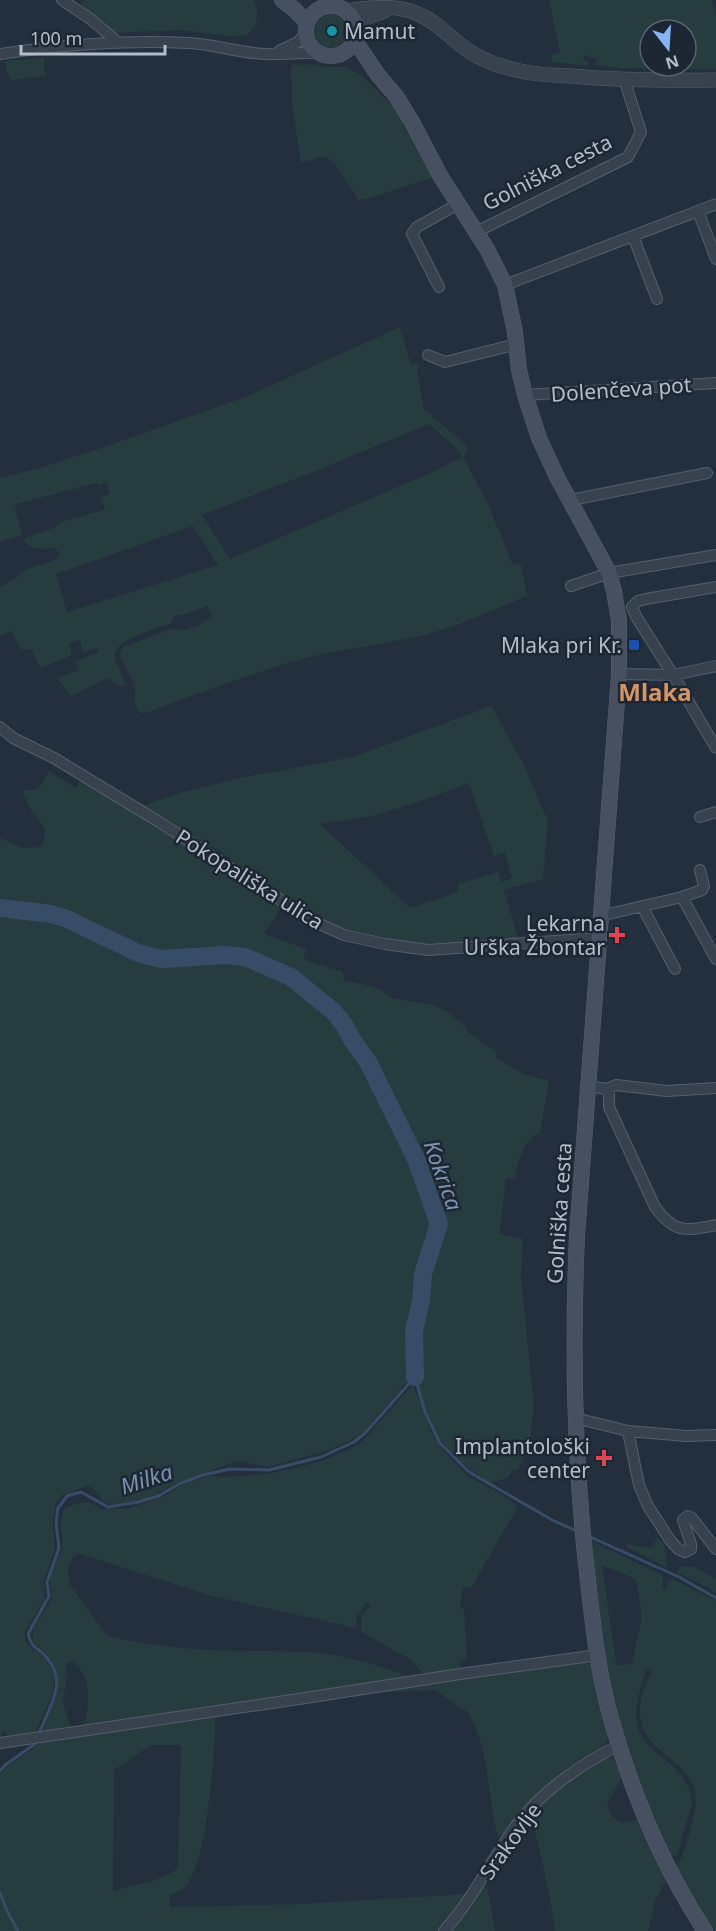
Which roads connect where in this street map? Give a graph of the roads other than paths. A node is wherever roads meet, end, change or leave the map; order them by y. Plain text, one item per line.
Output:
1 (62, 0) edge
2 (282, 0) edge
3 (293, 0) edge
4 (391, 8) junction
5 (319, 9) junction
6 (346, 11) junction
7 (356, 26) junction
8 (306, 28) junction
9 (119, 44) junction
10 (349, 47) junction
11 (320, 53) junction
12 (0, 54) edge
13 (267, 54) junction
14 (624, 79) junction
15 (716, 80) edge
16 (458, 204) junction
17 (716, 204) edge
18 (698, 211) junction
19 (476, 232) junction
20 (633, 236) junction
21 (716, 259) edge
22 (505, 285) junction
23 (439, 287) dead end
24 (657, 299) dead end
25 (517, 344) junction
26 (428, 355) dead end
27 (716, 382) edge
28 (525, 395) junction
29 (707, 473) dead end
30 (571, 500) junction
31 (716, 555) edge
32 (609, 573) junction
33 (571, 586) dead end
34 (716, 587) edge
35 (716, 666) edge
36 (619, 674) junction
37 (673, 675) junction
38 (0, 727) edge
39 (716, 748) edge
40 (716, 812) edge
41 (700, 817) dead end
42 (700, 870) dead end
43 (682, 897) junction
44 (642, 906) junction
45 (600, 916) junction
46 (598, 938) junction
47 (716, 959) edge
48 (675, 969) dead end
49 (588, 1086) junction
50 (716, 1088) edge
51 (607, 1089) junction
52 (716, 1225) edge
53 (575, 1418) junction
54 (628, 1431) junction
55 (716, 1436) edge
56 (716, 1549) edge
57 (598, 1655) junction
58 (0, 1743) edge
59 (619, 1745) junction
60 (444, 1931) edge
61 (705, 1931) edge

1 - 9 street
2 - 8 main road
3 - 5 main road
4 - 6 street
4 - 7 street
4 - 14 street
5 - 6 main road
5 - 8 main road
6 - 7 main road
7 - 10 main road
8 - 11 main road
8 - 13 street
9 - 12 street
9 - 13 street
10 - 11 main road
10 - 16 main road, Golniška cesta
11 - 13 street
14 - 15 street
14 - 19 street, Golniška cesta
16 - 19 main road, Golniška cesta
16 - 23 street, Golniška cesta
17 - 18 street
18 - 20 street
18 - 21 street
19 - 22 main road, Golniška cesta
20 - 22 street
20 - 24 street
22 - 25 main road, Golniška cesta
25 - 26 street
25 - 28 main road, Golniška cesta
27 - 28 street, Dolenčeva pot
28 - 30 main road, Golniška cesta
29 - 30 street
30 - 32 main road, Golniška cesta
31 - 32 street
32 - 33 street
32 - 36 main road, Golniška cesta
34 - 37 street
35 - 37 street
36 - 37 street
36 - 45 main road, Golniška cesta
37 - 39 street
38 - 46 street, Pokopališka ulica
40 - 41 street
42 - 43 street
43 - 44 street
43 - 47 street
44 - 45 street
44 - 48 street
45 - 46 main road, Golniška cesta
46 - 49 main road, Golniška cesta
49 - 51 street
49 - 53 main road, Golniška cesta
50 - 51 street
51 - 52 street
53 - 54 street
53 - 57 main road, Golniška cesta
54 - 55 street
54 - 56 street
57 - 58 street
57 - 59 main road, Golniška cesta
59 - 60 street, Srakovlje
59 - 61 main road, Golniška cesta

